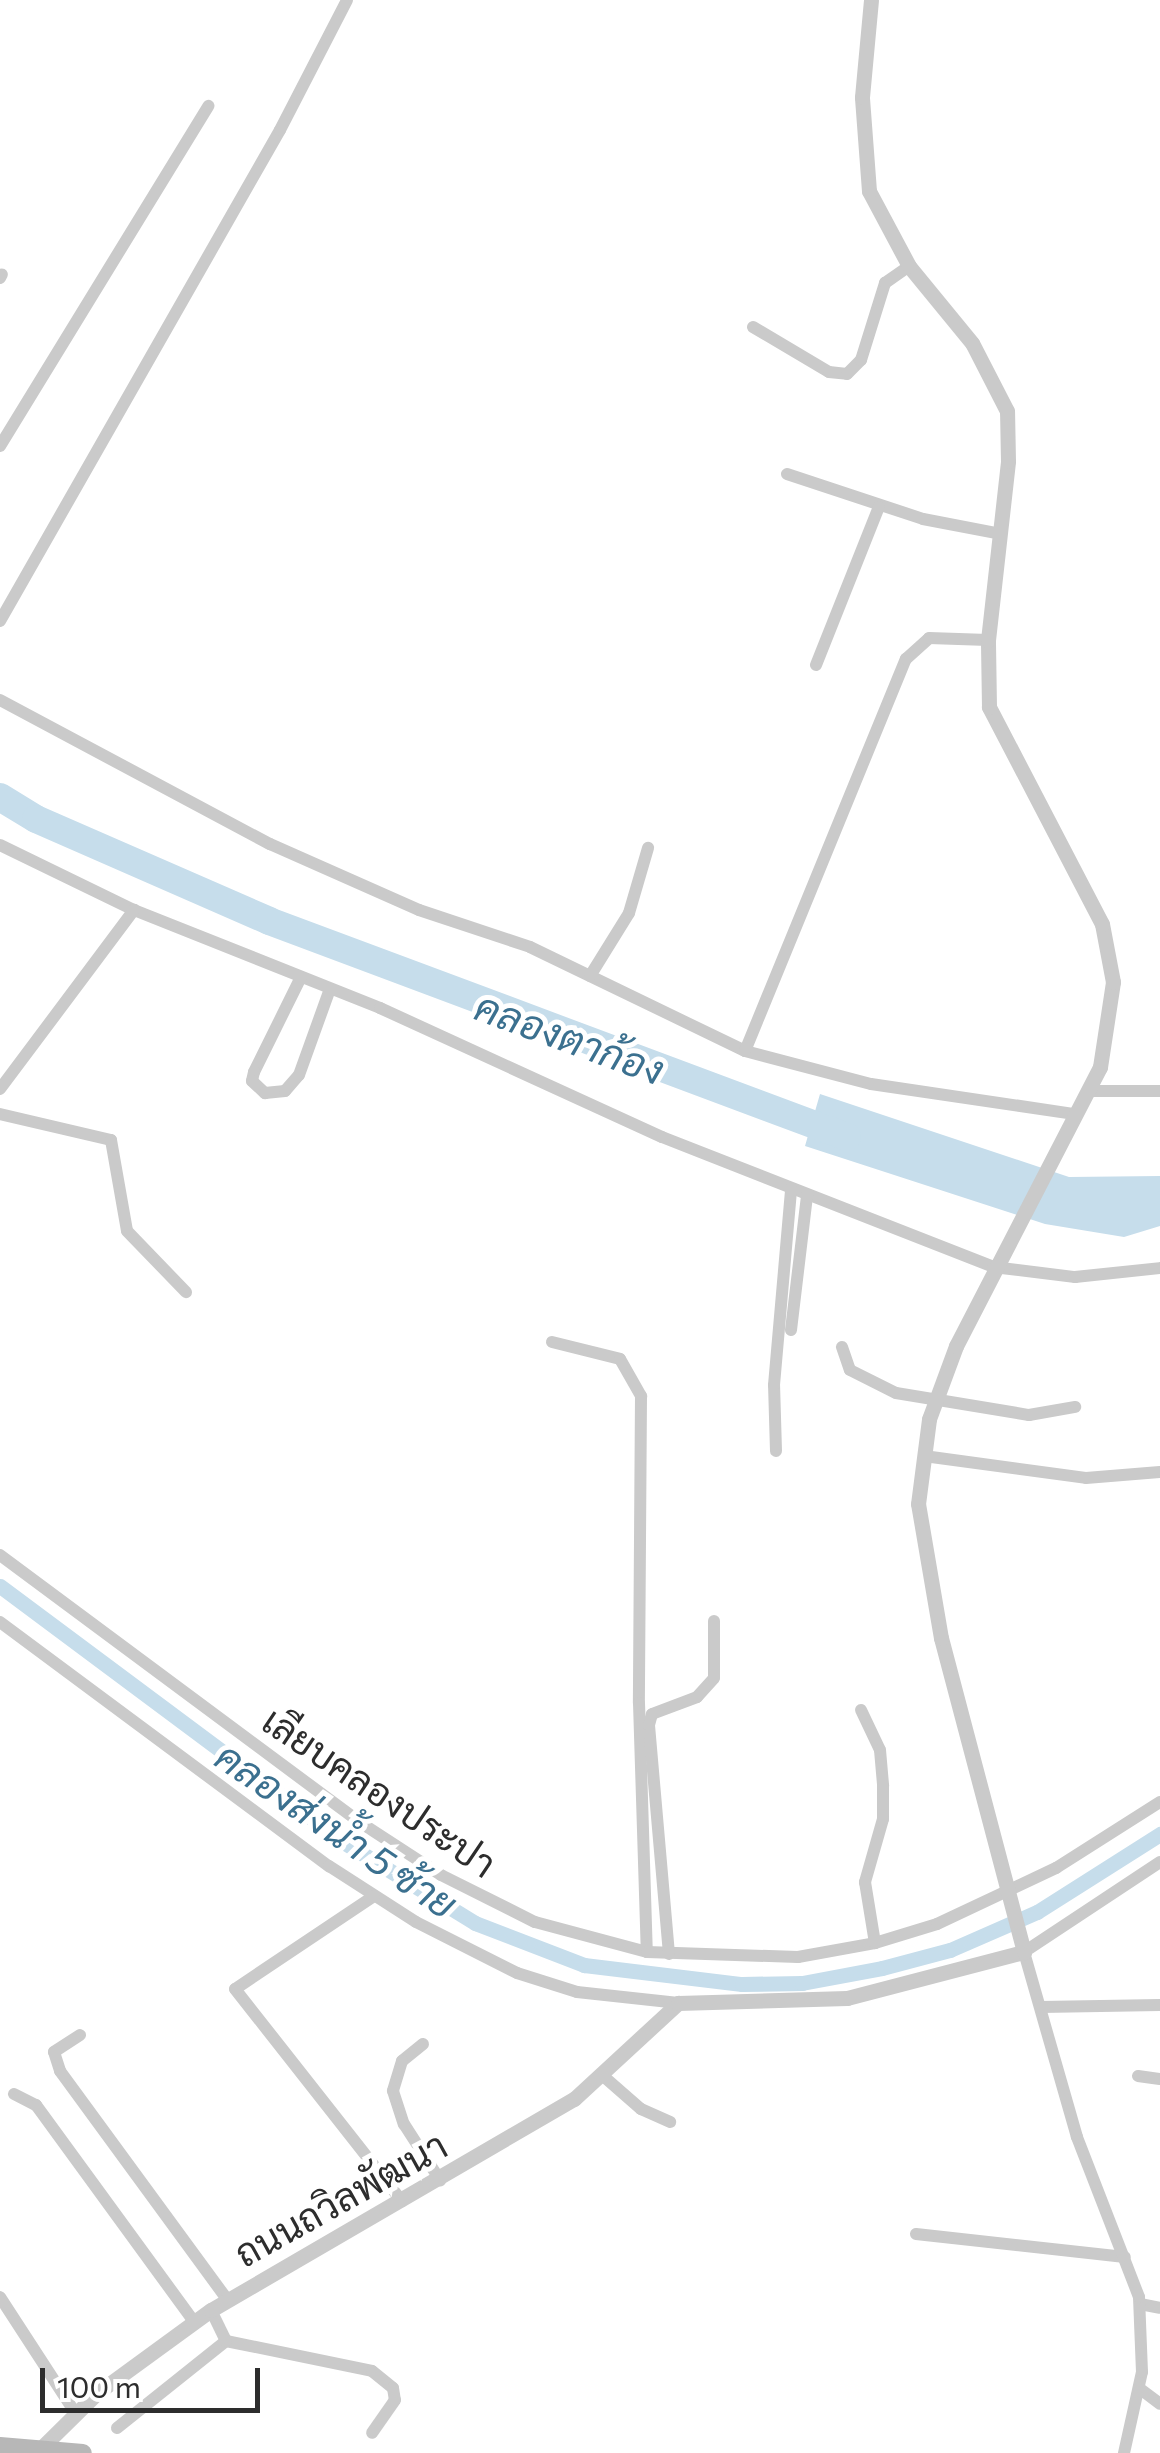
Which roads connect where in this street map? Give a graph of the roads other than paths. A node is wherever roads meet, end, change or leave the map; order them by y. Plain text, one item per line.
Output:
1 (347, 0) edge
2 (870, 0) edge
3 (208, 106) dead end
4 (909, 266) junction
5 (753, 327) dead end
6 (0, 446) edge
7 (786, 474) dead end
8 (879, 507) junction
9 (1001, 534) junction
10 (0, 621) edge
11 (988, 640) junction
12 (816, 666) dead end
13 (0, 700) edge
14 (0, 845) edge
15 (648, 848) dead end
16 (134, 910) junction
17 (590, 976) junction
18 (301, 978) junction
19 (330, 989) junction
20 (745, 1051) junction
21 (0, 1089) edge
22 (1088, 1091) junction
23 (1160, 1091) edge
24 (0, 1114) edge
25 (1075, 1114) junction
26 (791, 1189) junction
27 (807, 1195) junction
28 (993, 1267) junction
29 (1160, 1268) edge
30 (186, 1292) dead end
31 (791, 1330) dead end
32 (552, 1342) dead end
33 (842, 1347) dead end
34 (936, 1401) junction
35 (1075, 1407) dead end
36 (776, 1451) dead end
37 (924, 1456) junction
38 (1160, 1472) edge
39 (0, 1555) edge
40 (714, 1621) dead end
41 (0, 1622) edge
42 (861, 1710) dead end
43 (1160, 1802) edge
44 (1160, 1862) edge
45 (374, 1896) junction
46 (1008, 1897) junction
47 (875, 1942) junction
48 (648, 1952) junction
49 (1024, 1952) junction
50 (668, 1954) junction
51 (678, 2003) junction
52 (1160, 2006) edge
53 (1041, 2007) junction
54 (80, 2035) dead end
55 (423, 2044) dead end
56 (602, 2076) junction
57 (1138, 2076) dead end
58 (1160, 2080) edge
59 (14, 2094) dead end
60 (670, 2122) dead end
61 (440, 2180) junction
62 (402, 2201) junction
63 (916, 2234) dead end
64 (1124, 2257) junction
65 (0, 2297) edge
66 (227, 2300) junction
67 (1140, 2304) junction
68 (1160, 2308) edge
69 (210, 2310) junction
70 (194, 2322) junction
71 (226, 2341) junction
72 (1139, 2388) junction
73 (1160, 2404) edge
74 (74, 2412) junction
75 (117, 2428) dead end
76 (372, 2433) dead end
77 (2, 2443) edge
78 (38, 2451) edge
79 (83, 2453) edge
80 (1124, 2453) edge

1 - 10 street
2 - 4 street
3 - 6 street
4 - 5 street
4 - 9 street
7 - 8 street
8 - 9 street
8 - 12 street
9 - 11 street
11 - 20 street
11 - 22 street
13 - 17 street
14 - 16 street
15 - 17 street
16 - 18 street
16 - 21 street
17 - 20 street
18 - 19 street
18 - 19 street
19 - 26 street
20 - 25 street
22 - 23 street
22 - 25 street
24 - 30 street
25 - 28 street
26 - 27 street
26 - 36 street
27 - 28 street
27 - 31 street
28 - 29 street
28 - 34 street
32 - 48 street
33 - 34 street
34 - 35 street
34 - 37 street
37 - 38 street
37 - 46 street
39 - 48 street, เลียบคลองประปา
40 - 50 street
41 - 45 street
42 - 47 street
43 - 46 street, เลียบคลองประปา
44 - 49 street
45 - 51 street
45 - 62 street
46 - 47 street, เลียบคลองประปา
46 - 49 street
47 - 50 street, เลียบคลองประปา
48 - 50 street, เลียบคลองประปา
49 - 51 street
49 - 53 street
51 - 56 street, ถนนถวิลพัฒนา
52 - 53 street
53 - 64 street
54 - 66 street
55 - 61 street
56 - 60 street
56 - 61 street, ถนนถวิลพัฒนา
57 - 58 street
59 - 70 street
61 - 62 street, ถนนถวิลพัฒนา
62 - 66 street, ถนนถวิลพัฒนา
63 - 64 street
64 - 67 street
65 - 74 street
66 - 69 street, ถนนถวิลพัฒนา
67 - 68 street
67 - 72 street
69 - 70 street, ถนนถวิลพัฒนา
69 - 71 street
70 - 74 street, ถนนถวิลพัฒนา
71 - 75 street
71 - 76 street
72 - 73 street
72 - 80 street
74 - 78 street, ถนนถวิลพัฒนา
77 - 78 main road
78 - 79 main road

